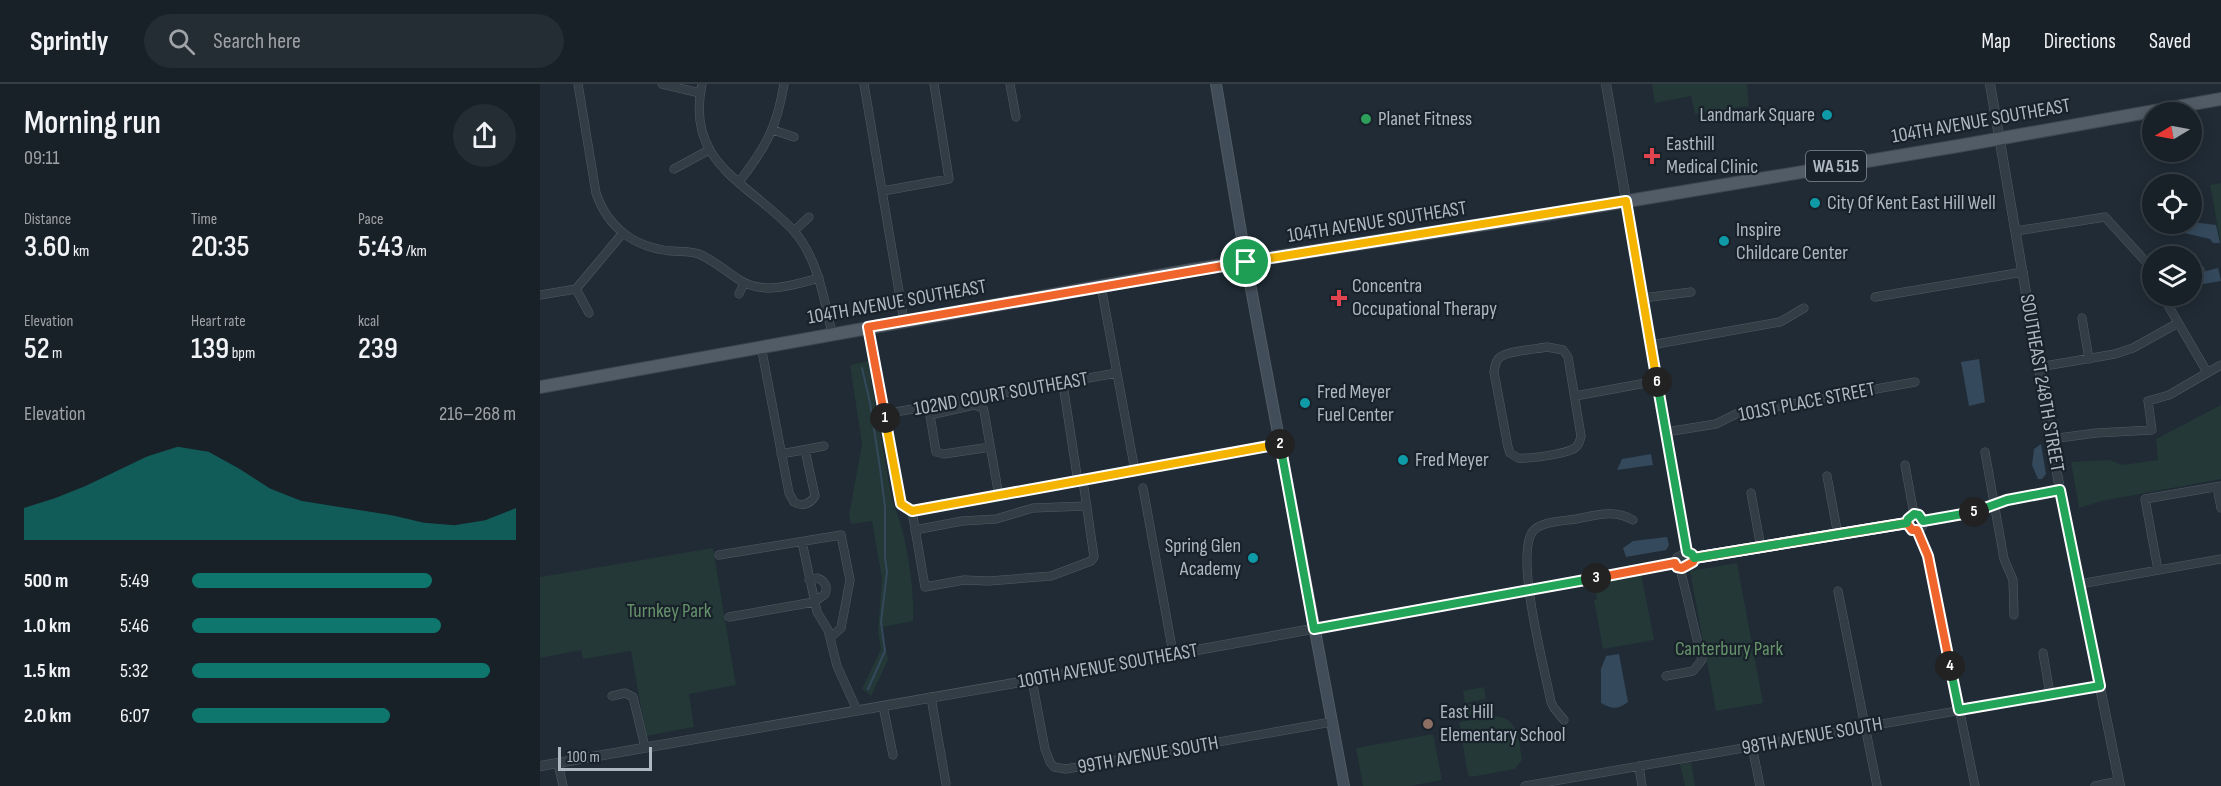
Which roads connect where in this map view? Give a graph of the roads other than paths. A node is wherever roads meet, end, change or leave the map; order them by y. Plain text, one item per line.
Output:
1 (578, 84) edge
2 (662, 84) edge
3 (702, 84) edge
4 (784, 84) edge
5 (864, 84) edge
6 (934, 84) edge
7 (1010, 84) edge
8 (1216, 84) edge
9 (1606, 84) edge
10 (1990, 84) edge
11 (700, 93) junction
12 (2221, 99) edge
13 (1016, 117) dead end
14 (773, 130) junction
15 (794, 137) dead end
16 (2000, 138) junction
17 (709, 150) junction
18 (674, 169) dead end
19 (739, 182) junction
20 (883, 191) junction
21 (1626, 201) junction
22 (809, 217) dead end
23 (794, 231) junction
24 (2016, 231) junction
25 (622, 234) junction
26 (2142, 258) edge
27 (1246, 262) junction
28 (2023, 272) junction
29 (819, 278) junction
30 (744, 283) junction
31 (1101, 286) junction
32 (576, 289) junction
33 (1690, 292) dead end
34 (740, 294) dead end
35 (540, 295) edge
36 (1875, 297) dead end
37 (1643, 298) junction
38 (2169, 306) edge
39 (1804, 308) dead end
40 (589, 313) dead end
41 (2082, 318) dead end
42 (904, 321) junction
43 (2178, 323) junction
44 (868, 327) junction
45 (832, 333) junction
46 (1651, 345) junction
47 (761, 346) junction
48 (2089, 359) junction
49 (2221, 365) edge
50 (2039, 367) junction
51 (2207, 372) junction
52 (1117, 373) junction
53 (1657, 381) junction
54 (1915, 382) dead end
55 (540, 387) edge
56 (1064, 391) dead end
57 (1575, 396) junction
58 (884, 414) junction
59 (1666, 432) junction
60 (2051, 439) junction
61 (1280, 443) junction
62 (824, 446) dead end
63 (990, 447) junction
64 (805, 450) junction
65 (1985, 452) dead end
66 (781, 454) junction
67 (1905, 465) dead end
68 (1137, 471) junction
69 (1827, 476) dead end
70 (1080, 481) junction
71 (2219, 486) edge
72 (2060, 490) junction
73 (1751, 493) dead end
74 (999, 496) junction
75 (1994, 504) junction
76 (1087, 506) junction
77 (2221, 508) edge
78 (912, 511) junction
79 (1914, 514) junction
80 (1634, 520) dead end
81 (1923, 521) junction
82 (1907, 523) junction
83 (915, 530) junction
84 (1917, 530) junction
85 (1838, 535) junction
86 (802, 542) junction
87 (1761, 548) junction
88 (719, 555) dead end
89 (1691, 555) junction
90 (2221, 559) edge
91 (1678, 566) junction
92 (2158, 570) junction
93 (809, 580) junction
94 (2080, 584) junction
95 (1529, 590) junction
96 (1838, 591) dead end
97 (812, 592) junction
98 (814, 602) junction
99 (803, 604) junction
100 (2014, 615) dead end
101 (729, 617) dead end
102 (1314, 629) junction
103 (831, 637) junction
104 (1173, 653) junction
105 (2043, 653) dead end
106 (1666, 676) dead end
107 (1032, 680) junction
108 (2100, 686) junction
109 (2050, 694) junction
110 (612, 696) dead end
111 (931, 697) junction
112 (883, 706) junction
113 (857, 710) junction
114 (1959, 710) junction
115 (1564, 720) dead end
116 (1331, 722) junction
117 (1865, 727) junction
118 (1752, 746) junction
119 (645, 747) junction
120 (893, 755) dead end
121 (558, 763) junction
122 (540, 766) edge
123 (1639, 766) junction
124 (2119, 783) edge
125 (946, 784) dead end
126 (1538, 785) edge
127 (563, 786) edge
128 (1344, 786) edge
129 (1525, 786) edge
130 (1642, 786) edge
131 (1760, 786) edge
132 (1877, 786) edge
133 (1975, 786) edge
134 (2095, 786) edge

1 - 25 street
2 - 11 street
3 - 11 street
4 - 14 street
5 - 20 street
6 - 20 street
7 - 13 street
8 - 27 main road
9 - 21 street
10 - 16 street, SOUTHEAST 248TH STREET
11 - 17 street
12 - 16 main road, 104TH AVENUE SOUTHEAST / WA 515
14 - 15 street
14 - 19 street
16 - 21 main road, 104TH AVENUE SOUTHEAST / WA 515
16 - 24 street, SOUTHEAST 248TH STREET
17 - 18 street
17 - 19 street
19 - 23 street
20 - 42 street
21 - 27 main road, 104TH AVENUE SOUTHEAST / WA 515
21 - 37 street
22 - 23 street
23 - 29 street
24 - 26 street
24 - 28 street, SOUTHEAST 248TH STREET
25 - 30 street
25 - 32 street
27 - 31 main road, 104TH AVENUE SOUTHEAST / WA 515
27 - 61 main road
28 - 36 street
28 - 50 street, SOUTHEAST 248TH STREET
29 - 30 street
29 - 45 street
30 - 34 street
31 - 42 main road, 104TH AVENUE SOUTHEAST / WA 515
31 - 52 street
32 - 35 street
32 - 40 street
33 - 37 street
37 - 46 street
38 - 43 street
39 - 46 street
41 - 48 street
42 - 44 main road, 104TH AVENUE SOUTHEAST / WA 515
43 - 48 street
43 - 51 street
44 - 45 main road, 104TH AVENUE SOUTHEAST / WA 515
44 - 58 street
45 - 47 main road, 104TH AVENUE SOUTHEAST / WA 515
46 - 53 street
47 - 55 main road, 104TH AVENUE SOUTHEAST / WA 515
47 - 66 street
48 - 50 street
49 - 51 street
50 - 60 street, SOUTHEAST 248TH STREET
51 - 60 street
52 - 58 street, 102ND COURT SOUTHEAST
52 - 68 street
53 - 57 street
53 - 59 street
54 - 59 street, 101ST PLACE STREET
56 - 70 street
57 - 57 street
58 - 78 street
59 - 89 street
60 - 72 street, SOUTHEAST 248TH STREET
61 - 68 street
61 - 102 main road
62 - 64 street
63 - 63 street, 102ND COURT SOUTHEAST
63 - 74 street
64 - 66 street
64 - 66 street
65 - 75 street
67 - 79 street
68 - 70 street
68 - 104 street
69 - 85 street
70 - 74 street
70 - 76 street
71 - 77 street
71 - 92 street
72 - 75 street
72 - 94 street, SOUTHEAST 248TH STREET
73 - 87 street
74 - 78 street
75 - 81 street
75 - 100 street
76 - 83 street
76 - 83 street
78 - 83 street
79 - 81 street
79 - 82 street
80 - 95 street
81 - 84 street
82 - 84 street
82 - 85 street
84 - 114 street
85 - 87 street
86 - 88 street
86 - 93 street
86 - 103 street
87 - 89 street
89 - 91 street
90 - 92 street
91 - 95 street, 100TH AVENUE SOUTHEAST
91 - 106 street
92 - 94 street
93 - 97 street
93 - 98 street
94 - 108 street, SOUTHEAST 248TH STREET
95 - 102 street, 100TH AVENUE SOUTHEAST
95 - 115 street
96 - 117 street
97 - 98 street
97 - 99 street
98 - 99 street
98 - 103 street
99 - 101 street
102 - 104 street, 100TH AVENUE SOUTHEAST
102 - 116 main road
103 - 113 street
104 - 107 street, 100TH AVENUE SOUTHEAST
105 - 109 street
107 - 111 street, 100TH AVENUE SOUTHEAST
107 - 116 street, 99TH AVENUE SOUTH
108 - 109 street, 98TH AVENUE SOUTH
108 - 124 street, SOUTHEAST 248TH STREET
109 - 114 street, 98TH AVENUE SOUTH
110 - 119 street
111 - 112 street, 100TH AVENUE SOUTHEAST
111 - 125 street
112 - 113 street, 100TH AVENUE SOUTHEAST
112 - 120 street
113 - 119 street, 100TH AVENUE SOUTHEAST
114 - 117 street, 98TH AVENUE SOUTH
114 - 133 street
116 - 128 main road
117 - 118 street, 98TH AVENUE SOUTH
117 - 132 street
118 - 123 street, 98TH AVENUE SOUTH
118 - 131 street
119 - 121 street, 100TH AVENUE SOUTHEAST
121 - 122 street, 100TH AVENUE SOUTHEAST
121 - 127 street
123 - 126 street, 98TH AVENUE SOUTH
123 - 130 street
124 - 134 street
126 - 129 street, 98TH AVENUE SOUTH

